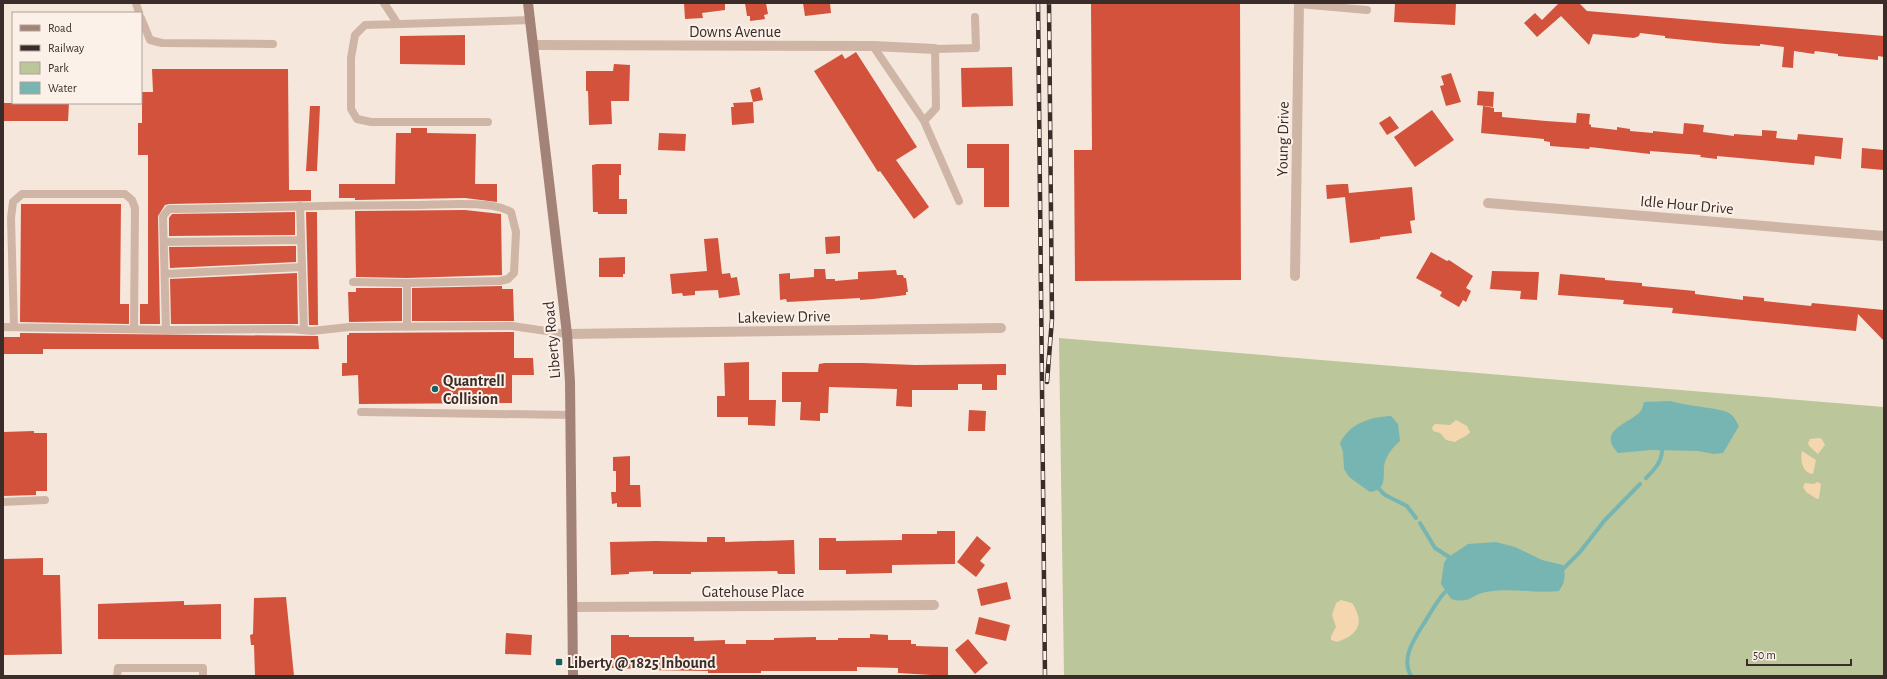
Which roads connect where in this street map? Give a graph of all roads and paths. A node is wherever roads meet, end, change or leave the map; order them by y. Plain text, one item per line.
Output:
1 (384, 3) edge
2 (528, 3) edge
3 (1299, 4) edge
4 (1336, 5) edge
5 (1367, 10) dead end
6 (975, 17) dead end
7 (142, 20) edge
8 (531, 20) junction
9 (397, 23) junction
10 (273, 44) dead end
11 (535, 46) junction
12 (873, 46) junction
13 (935, 49) junction
14 (924, 121) junction
15 (488, 122) dead end
16 (959, 201) dead end
17 (1488, 204) dead end
18 (300, 206) junction
19 (1884, 236) edge
20 (301, 240) junction
21 (164, 242) junction
22 (302, 267) junction
23 (165, 274) junction
24 (1295, 276) dead end
25 (353, 282) dead end
26 (407, 283) junction
27 (3, 327) edge
28 (14, 327) junction
29 (407, 327) junction
30 (1001, 328) dead end
31 (134, 329) junction
32 (166, 330) junction
33 (304, 330) junction
34 (567, 334) junction
35 (360, 412) dead end
36 (571, 415) junction
37 (45, 500) dead end
38 (3, 502) edge
39 (934, 605) dead end
40 (573, 607) junction
41 (118, 676) edge
42 (203, 676) edge
43 (573, 676) edge

1 - 9 lane
2 - 8 main road, Liberty Road
3 - 4 lane
3 - 24 street, Young Drive
4 - 5 lane
6 - 13 lane
7 - 10 lane
8 - 9 lane
8 - 11 main road, Liberty Road
9 - 15 lane
11 - 12 street, Downs Avenue
11 - 34 main road, Liberty Road
12 - 13 street, Downs Avenue
12 - 14 lane
13 - 14 lane
14 - 16 lane
17 - 19 street, Idle Hour Drive
18 - 20 lane
18 - 21 lane
18 - 26 lane
20 - 21 lane
20 - 22 lane
21 - 23 lane
22 - 23 lane
22 - 33 lane
23 - 32 lane
25 - 26 lane
26 - 29 lane
27 - 28 lane
28 - 31 lane
28 - 31 lane
29 - 33 lane
29 - 34 lane
30 - 34 street, Lakeview Drive
31 - 32 lane
32 - 33 lane
34 - 36 main road, Liberty Road
35 - 36 lane
36 - 40 main road, Liberty Road
37 - 38 lane
39 - 40 street, Gatehouse Place
40 - 43 main road, Liberty Road
41 - 42 lane

